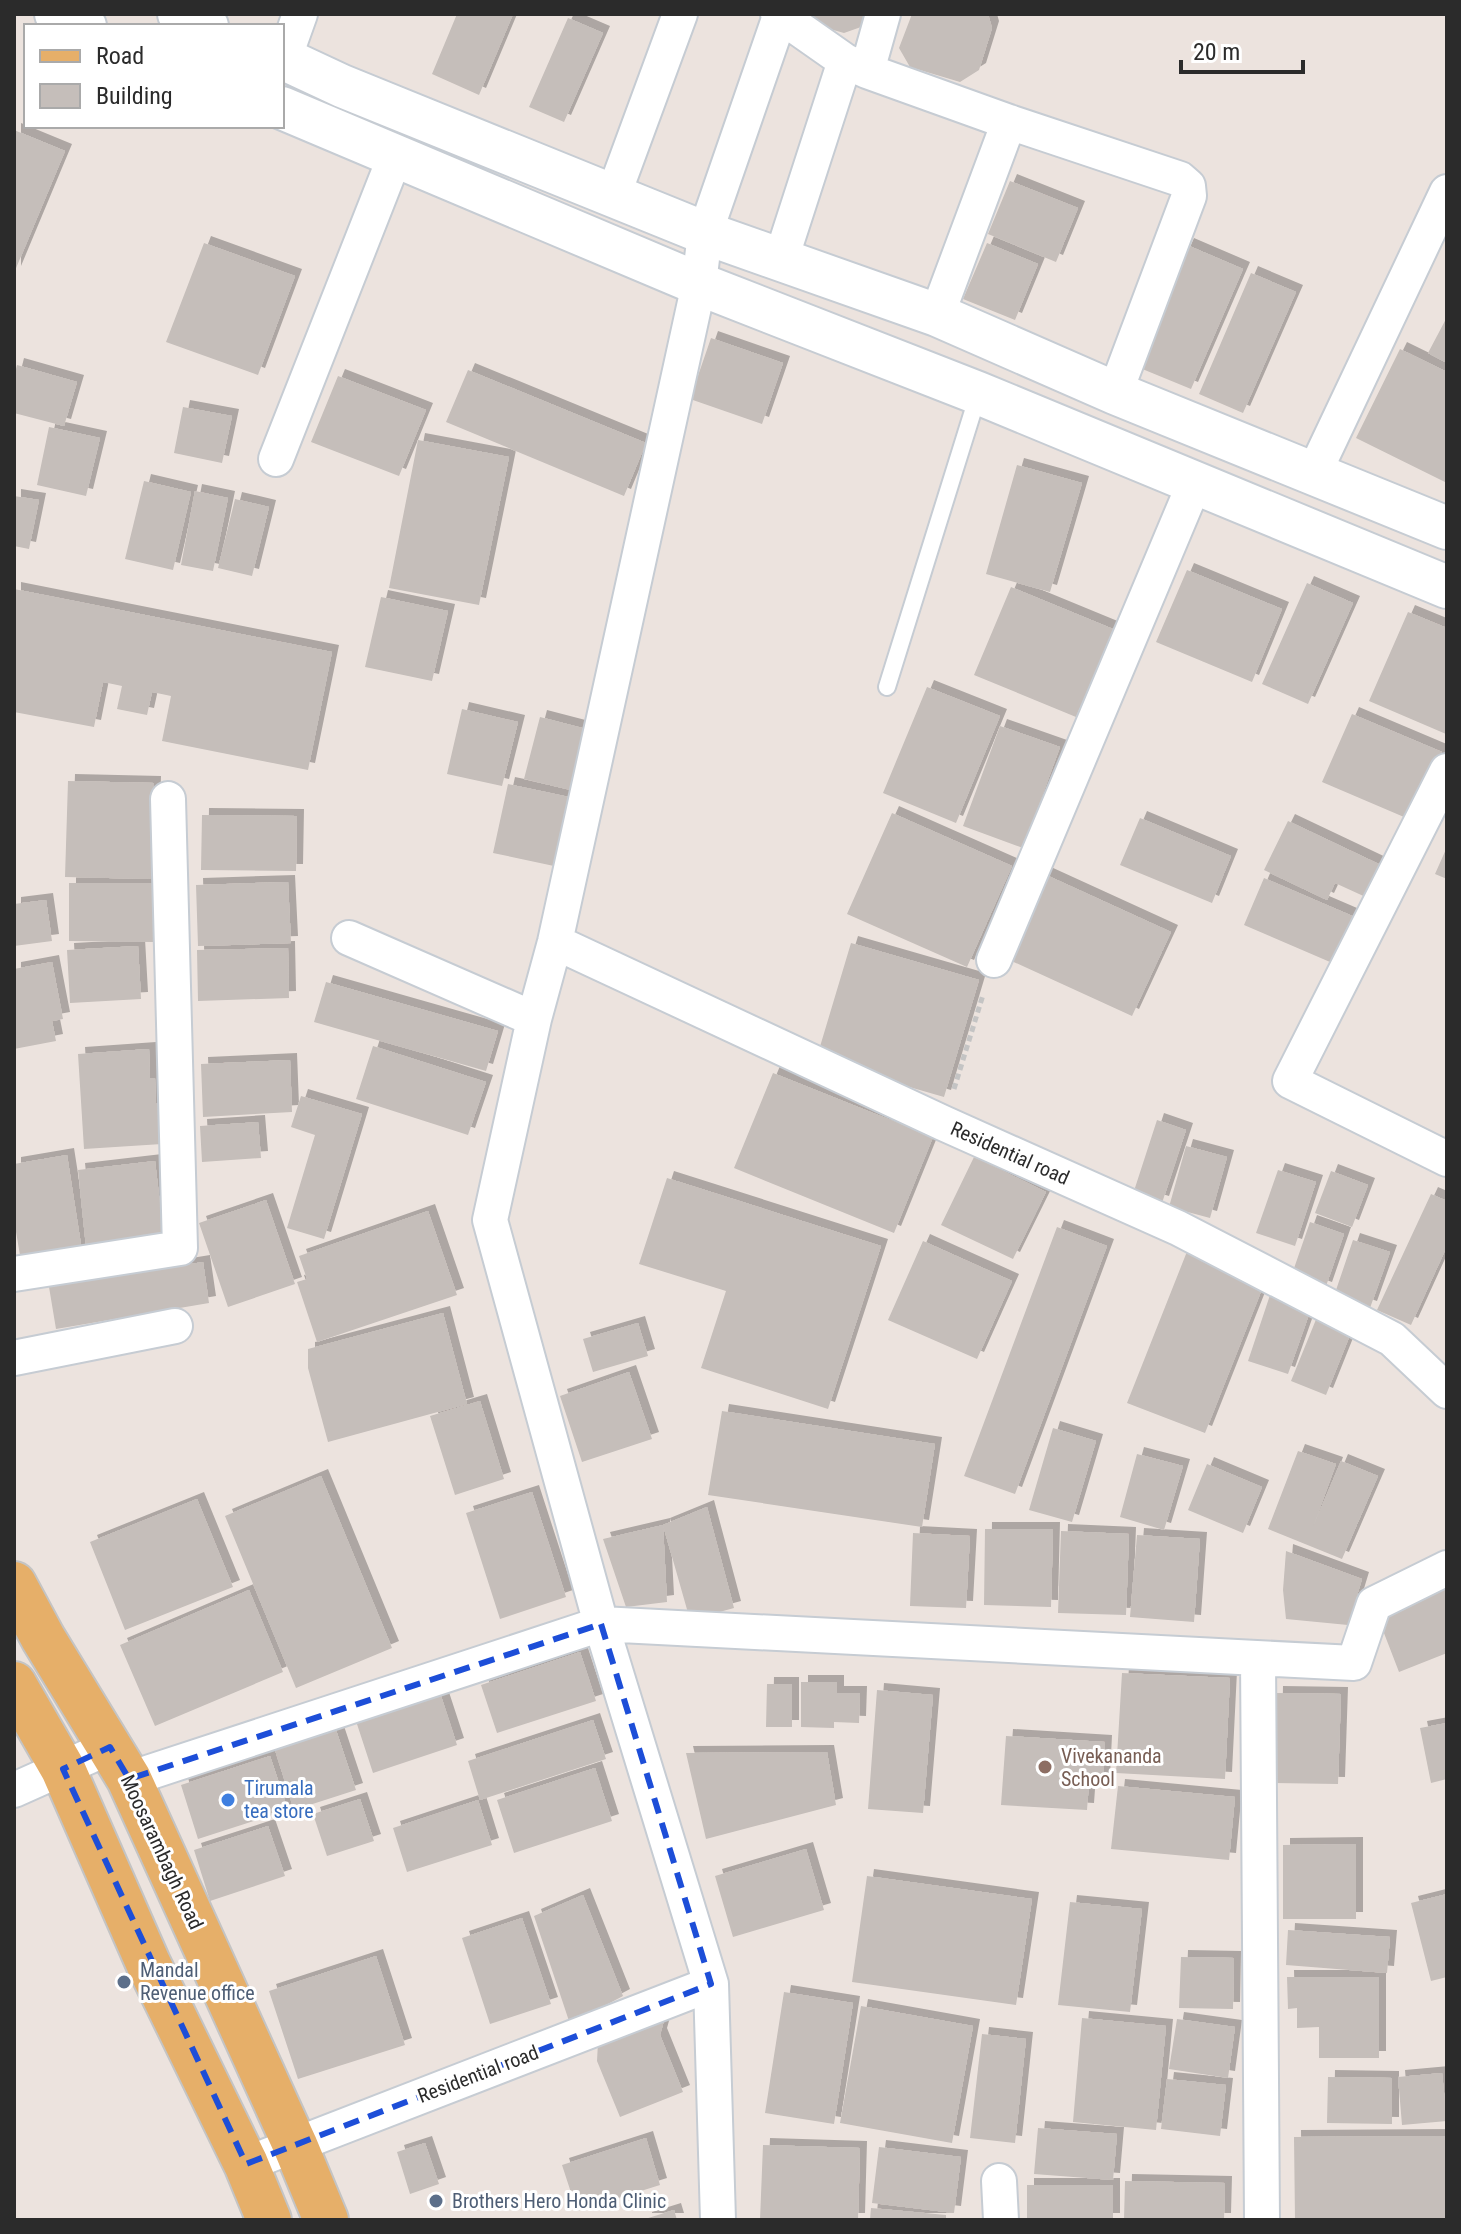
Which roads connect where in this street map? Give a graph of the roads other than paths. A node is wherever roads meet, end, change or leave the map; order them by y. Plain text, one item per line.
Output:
1 (56, 14) edge
2 (179, 14) edge
3 (300, 14) edge
4 (680, 14) edge
5 (883, 14) edge
6 (779, 15) edge
7 (80, 24) edge
8 (202, 24) edge
9 (284, 55) edge
10 (284, 58) edge
11 (856, 66) junction
12 (284, 109) edge
13 (1009, 122) junction
14 (396, 154) junction
15 (1447, 192) edge
16 (613, 196) junction
17 (705, 233) junction
18 (781, 259) junction
19 (699, 284) junction
20 (937, 315) junction
21 (978, 393) junction
22 (1115, 393) junction
23 (276, 459) dead end
24 (1314, 473) junction
25 (1195, 482) junction
26 (1447, 528) edge
27 (1447, 587) edge
28 (887, 687) dead end
29 (1447, 771) edge
30 (168, 799) dead end
31 (349, 938) dead end
32 (555, 942) junction
33 (994, 960) road end
34 (534, 1019) junction
35 (1447, 1159) edge
36 (14, 1274) edge
37 (175, 1326) dead end
38 (14, 1358) edge
39 (1447, 1391) edge
40 (1447, 1568) edge
41 (14, 1584) edge
42 (601, 1624) junction
43 (1258, 1659) junction
44 (14, 1684) edge
45 (120, 1763) junction
46 (63, 1769) junction
47 (14, 1790) edge
48 (711, 1984) junction
49 (295, 2145) junction
50 (246, 2164) junction
51 (999, 2181) dead end
52 (269, 2220) edge
53 (326, 2220) edge
54 (718, 2220) edge
55 (1001, 2220) edge
56 (1262, 2220) edge

1 - 7 street
2 - 8 street
3 - 9 street
4 - 16 street
5 - 11 street
6 - 11 street
6 - 17 street
10 - 16 street
11 - 13 street
11 - 18 street
12 - 14 street
13 - 20 street
13 - 22 street
14 - 19 street
14 - 23 street
15 - 24 street
16 - 17 street
17 - 18 street
17 - 19 street
18 - 20 street
19 - 21 street
19 - 32 street
20 - 22 street
21 - 25 street
21 - 28 lane
22 - 24 street
24 - 26 street
25 - 27 street
25 - 33 street
29 - 35 street
30 - 36 street
31 - 34 street
32 - 34 street
32 - 39 street, Residential road
34 - 42 street
37 - 38 street
40 - 43 street
41 - 45 main road, Moosarambagh Road
42 - 43 street
42 - 45 street
42 - 48 street
43 - 56 street
44 - 46 main road
45 - 46 street
45 - 49 main road, Moosarambagh Road
46 - 47 street
46 - 50 main road
48 - 49 street, Residential road
48 - 54 street
49 - 50 street, Residential road
49 - 53 main road, Moosarambagh Road
50 - 52 main road
51 - 55 street

